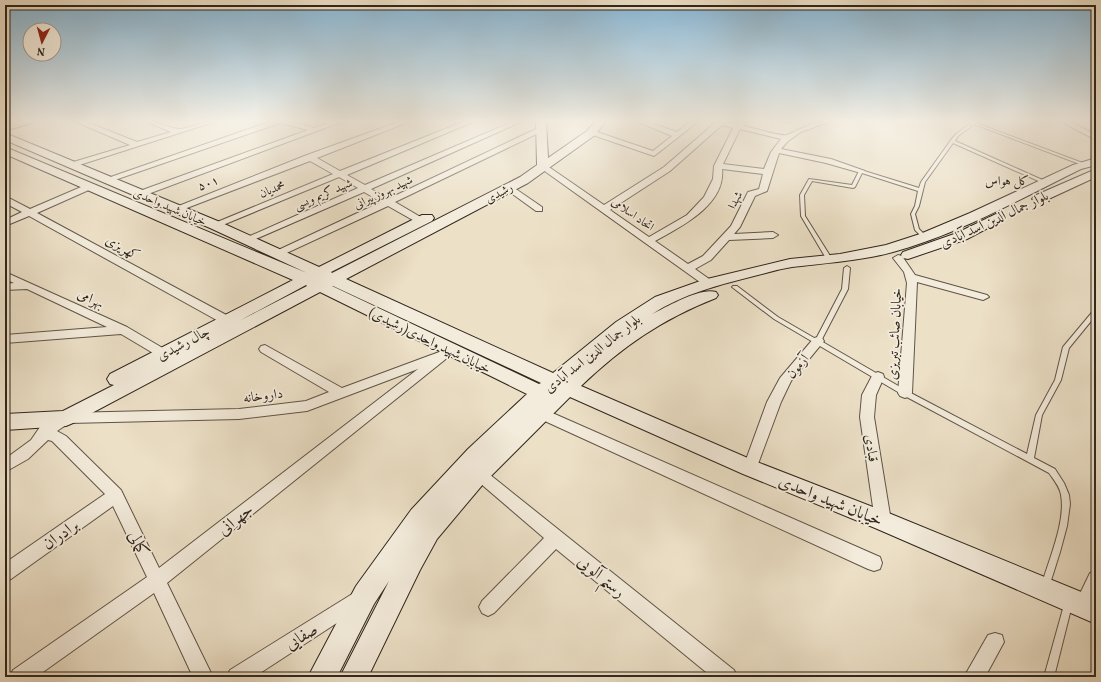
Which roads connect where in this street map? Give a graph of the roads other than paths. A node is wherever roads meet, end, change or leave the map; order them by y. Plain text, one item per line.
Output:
1 (11, 153) edge
2 (44, 153) edge
3 (112, 153) edge
4 (185, 153) edge
5 (253, 153) edge
6 (321, 153) edge
7 (393, 153) edge
8 (448, 153) edge
9 (487, 153) edge
10 (543, 153) edge
11 (562, 153) edge
12 (687, 153) edge
13 (725, 153) edge
14 (776, 153) edge
15 (790, 153) edge
16 (944, 153) edge
17 (979, 153) edge
18 (1058, 153) edge
19 (310, 157) junction
20 (73, 165) junction
21 (544, 166) junction
22 (718, 166) junction
23 (1093, 166) edge
24 (861, 171) junction
25 (768, 172) junction
26 (339, 175) junction
27 (106, 180) junction
28 (1045, 182) junction
29 (88, 187) junction
30 (510, 188) junction
31 (364, 190) junction
32 (919, 190) junction
33 (140, 194) junction
34 (5, 198) edge
35 (389, 203) junction
36 (540, 208) dead end
37 (176, 209) junction
38 (604, 209) junction
39 (31, 211) junction
40 (421, 221) junction
41 (5, 223) edge
42 (215, 226) junction
43 (773, 235) dead end
44 (726, 237) junction
45 (246, 240) junction
46 (649, 241) junction
47 (931, 241) junction
48 (278, 254) junction
49 (898, 258) junction
50 (829, 259) junction
51 (848, 268) junction
52 (688, 269) junction
53 (5, 274) edge
54 (322, 276) junction
55 (911, 277) junction
56 (708, 283) junction
57 (29, 286) junction
58 (5, 287) edge
59 (735, 287) junction
60 (983, 297) dead end
61 (282, 299) junction
62 (1096, 311) edge
63 (226, 320) junction
64 (123, 330) junction
65 (5, 339) edge
66 (818, 341) junction
67 (265, 348) dead end
68 (450, 352) junction
69 (162, 353) junction
70 (878, 377) junction
71 (341, 393) junction
72 (905, 393) junction
73 (551, 394) junction
74 (5, 422) edge
75 (52, 425) junction
76 (1030, 458) junction
77 (5, 466) edge
78 (750, 468) junction
79 (479, 474) junction
80 (116, 496) junction
81 (883, 521) junction
82 (555, 538) junction
83 (874, 563) dead end
84 (5, 573) edge
85 (1096, 579) edge
86 (156, 580) junction
87 (1044, 590) junction
88 (365, 596) junction
89 (1083, 605) edge
90 (488, 607) dead end
91 (995, 642) dead end
92 (20, 677) edge
93 (203, 677) edge
94 (237, 677) edge
95 (322, 677) edge
96 (354, 677) edge
97 (727, 677) edge
98 (974, 677) edge
99 (1049, 677) edge

1 - 29 main road, خیابان شهید واحدی
2 - 20 main road, خیابان شهید واحدی
3 - 20 street
4 - 27 street
5 - 33 street
6 - 19 street, ۵۰۱
7 - 26 street, محمدیان
8 - 31 street, شهید کریم ویسی
9 - 35 street, شهید بهروز پیرانی
10 - 21 main road
11 - 21 main road
12 - 38 street
13 - 22 street
14 - 25 street, شهدا
15 - 24 street
16 - 32 lane
17 - 28 lane
18 - 23 lane
19 - 26 street
19 - 37 street, ۵۰۱
20 - 27 main road, خیابان شهید واحدی
21 - 30 main road, رشیدی
21 - 38 street, اتحاد اسلامی
21 - 40 main road, رشیدی
22 - 25 street
22 - 46 street
23 - 28 main road, بلوار جمال الدین اسد آبادی
23 - 47 main road, بلوار جمال الدین اسد آبادی
24 - 32 lane
24 - 50 lane
25 - 44 street, شهدا
26 - 31 street
26 - 42 street, محمدیان
27 - 33 main road, خیابان شهید واحدی
28 - 47 main road, بلوار جمال الدین اسد آبادی
29 - 39 street
29 - 54 main road, خیابان شهید واحدی
30 - 36 street
30 - 54 main road, رشیدی
31 - 35 street
31 - 45 street, شهید کریم ویسی
32 - 47 lane
33 - 37 main road, خیابان شهید واحدی
34 - 39 street, کهریزی
35 - 40 street
35 - 48 street, شهید بهروز پیرانی
37 - 42 main road, خیابان شهید واحدی
38 - 46 street, اتحاد اسلامی
39 - 41 street
39 - 63 street, کهریزی
40 - 54 main road, رشیدی
42 - 45 main road, خیابان شهید واحدی
43 - 44 street
44 - 52 street, شهدا
45 - 48 main road, خیابان شهید واحدی
46 - 52 street, اتحاد اسلامی
47 - 49 main road, بلوار جمال الدین اسد آبادی
47 - 50 main road, بلوار جمال الدین اسد آبادی
48 - 54 main road, خیابان شهید واحدی
49 - 51 main road, بلوار جمال الدین اسد آبادی
49 - 55 street, خیابان صائب تبریزی
50 - 56 main road, بلوار جمال الدین اسد آبادی
51 - 59 main road, بلوار جمال الدین اسد آبادی
51 - 66 lane, آزمون
52 - 56 street, اتحاد اسلامی
53 - 57 street, بهرامی
54 - 61 main road, چال رشیدی
54 - 68 main road, خیابان شهید واحدی(رشیدی)
54 - 73 main road, خیابان شهید واحدی(رشیدی)
55 - 60 street
55 - 72 street, خیابان صائب تبریزی
56 - 73 main road, بلوار جمال الدین اسد آبادی
57 - 58 street
57 - 64 street, بهرامی
59 - 66 lane
59 - 73 main road, بلوار جمال الدین اسد آبادی
61 - 63 main road, چال رشیدی
61 - 75 main road, چال رشیدی
62 - 76 lane
63 - 69 main road, چال رشیدی
64 - 65 street
64 - 69 street, بهرامی
66 - 70 lane
66 - 78 street, آزمون
67 - 71 street
68 - 71 street, داروخانه
68 - 73 main road, خیابان شهید واحدی(رشیدی)
68 - 86 street, جهرانی
69 - 75 main road, چال رشیدی
70 - 72 lane
70 - 81 street, قبادی
71 - 75 street, داروخانه
72 - 76 lane
73 - 78 main road, خیابان شهید واحدی
73 - 79 main road, بلوار جمال الدین اسد آبادی
73 - 83 street
73 - 88 main road, بلوار جمال الدین اسد آبادی
74 - 75 main road
75 - 77 street
75 - 80 street, کمالی
76 - 87 lane
78 - 81 main road, خیابان شهید واحدی
79 - 82 street, رستم آلویی
79 - 96 main road, بلوار جمال الدین اسد آبادی
80 - 84 street, برادران
80 - 86 street, کمالی
81 - 87 main road, خیابان شهید واحدی
82 - 90 street
82 - 97 street, رستم آلویی
85 - 89 street
86 - 92 street, جهرانی
86 - 93 street, کمالی
87 - 89 main road, خیابان شهید واحدی
88 - 94 street, صفایی
88 - 95 main road, بلوار جمال الدین اسد آبادی
89 - 99 lane
91 - 98 street

